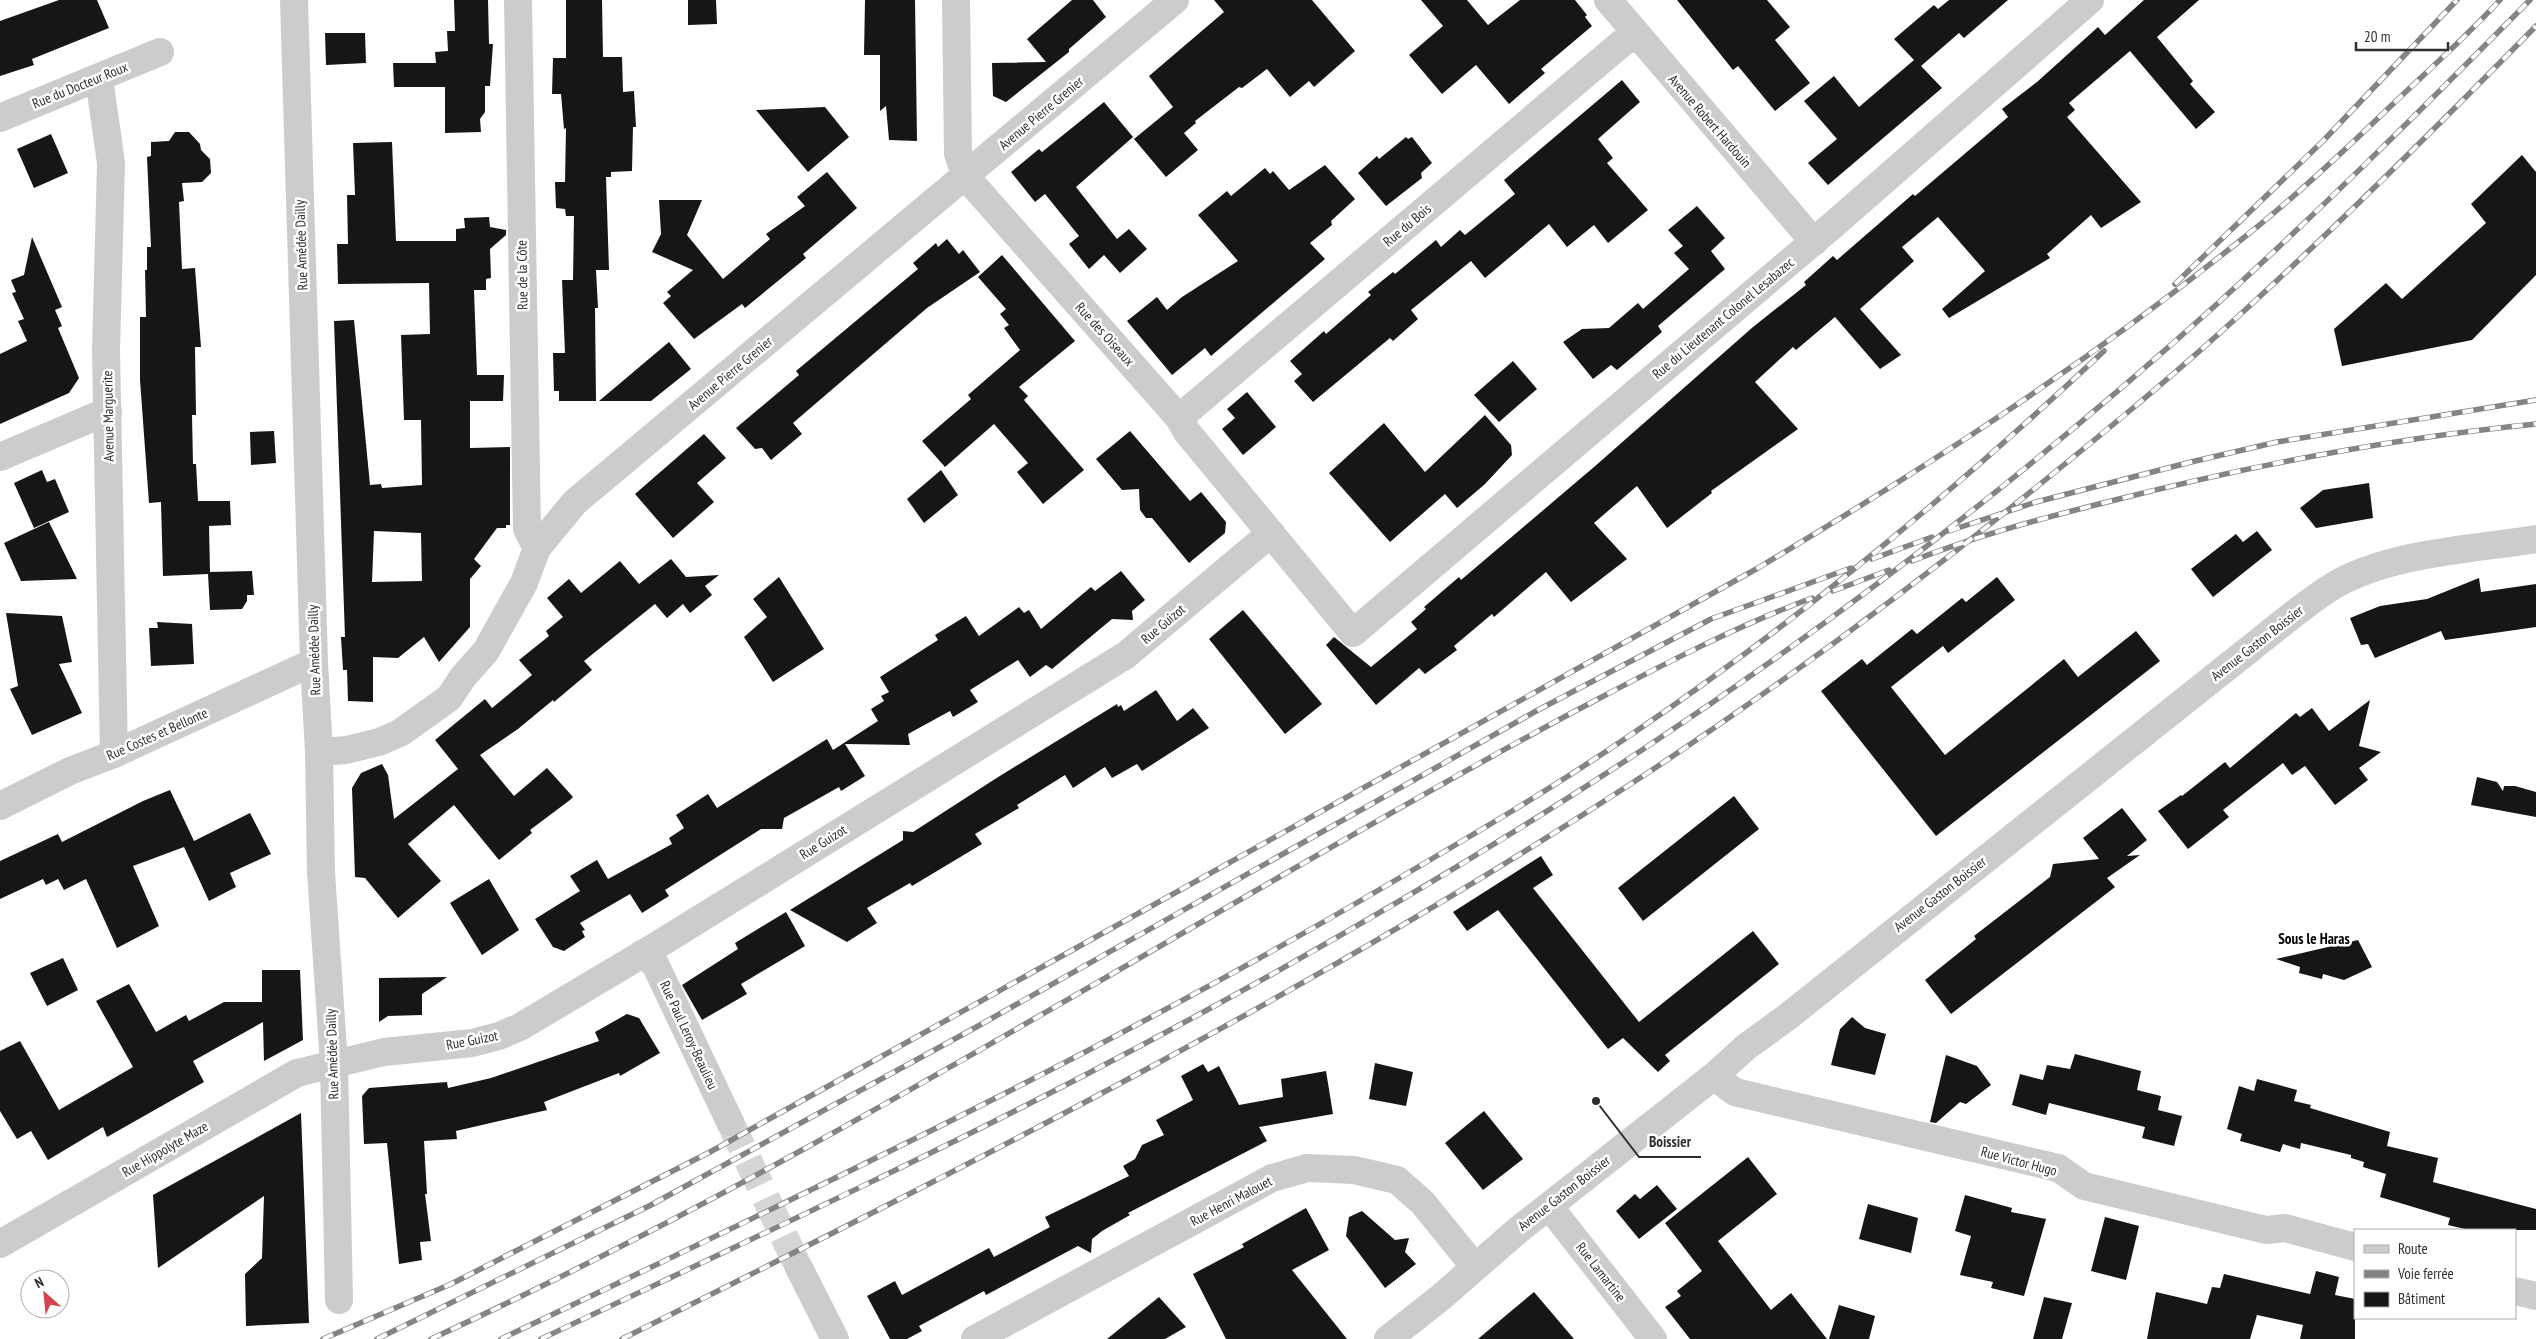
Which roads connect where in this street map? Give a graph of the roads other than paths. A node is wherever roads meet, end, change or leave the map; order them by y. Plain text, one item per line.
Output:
1 (294, 0) edge
2 (518, 0) edge
3 (956, 0) edge
4 (1175, 0) edge
5 (1608, 0) edge
6 (2090, 0) edge
7 (1636, 35) junction
8 (160, 52) dead end
9 (99, 78) junction
10 (0, 118) edge
11 (966, 177) junction
12 (1814, 242) junction
13 (108, 410) junction
14 (1179, 418) junction
15 (0, 457) edge
16 (1270, 533) junction
17 (2536, 539) edge
18 (537, 548) junction
19 (1353, 633) joint
20 (314, 662) junction
21 (320, 752) junction
22 (114, 754) junction
23 (0, 806) edge
24 (642, 954) junction
25 (334, 1064) junction
26 (1714, 1076) junction
27 (730, 1122) tunnel mouth
28 (1549, 1206) junction
29 (1, 1243) edge
30 (2354, 1247) edge
31 (798, 1266) tunnel mouth
32 (1474, 1266) junction
33 (2516, 1290) edge
34 (2536, 1296) edge
35 (339, 1300) dead end
36 (835, 1339) edge
37 (975, 1339) edge
38 (1388, 1339) edge
39 (1653, 1339) edge

1 - 20 street, Rue Amédée Dailly
2 - 18 street, Rue de la Côte
3 - 11 street, Rue des Oiseaux
4 - 11 street, Avenue Pierre Grenier
5 - 7 street, Avenue Robert Hardouin
6 - 12 street, Rue du Lieutenant Colonel Lesabazec
7 - 12 street, Avenue Robert Hardouin
7 - 14 street, Rue du Bois
8 - 9 street, Rue du Docteur Roux
9 - 10 street, Rue du Docteur Roux
9 - 13 street, Avenue Marguerite
11 - 14 street, Rue des Oiseaux
11 - 18 street, Avenue Pierre Grenier
12 - 19 street, Rue du Lieutenant Colonel Lesabazec
13 - 15 street
13 - 22 street, Avenue Marguerite
14 - 16 street, Rue des Oiseaux
16 - 19 street, Rue des Oiseaux
16 - 24 street, Rue Guizot
17 - 26 street, Avenue Gaston Boissier
18 - 21 street, Avenue Pierre Grenier
20 - 21 street, Rue Amédée Dailly
20 - 22 street, Rue Costes et Bellonte
21 - 25 street, Rue Amédée Dailly
22 - 23 street, Rue Costes et Bellonte
24 - 25 street, Rue Guizot
24 - 27 street, Rue Paul Leroy-Beaulieu
25 - 29 street, Rue Hippolyte Maze
25 - 35 street, Rue Amédée Dailly
26 - 28 street, Avenue Gaston Boissier
26 - 30 street, Rue Victor Hugo
28 - 32 street, Avenue Gaston Boissier
28 - 39 street, Rue Lamartine
31 - 36 street
32 - 37 street, Rue Henri Malouet
32 - 38 street, Avenue Gaston Boissier
33 - 34 street

